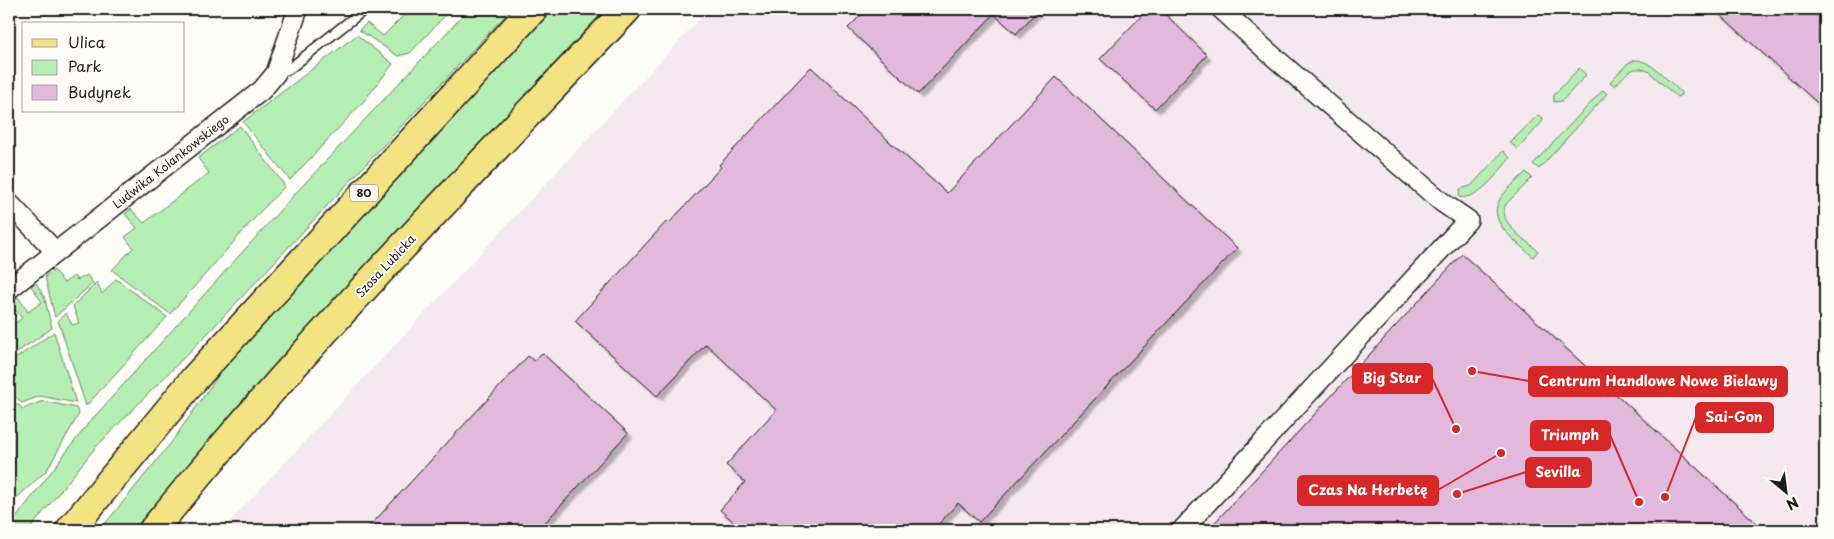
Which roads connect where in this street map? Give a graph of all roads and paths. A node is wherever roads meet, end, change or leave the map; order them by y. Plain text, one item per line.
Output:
1 (298, 9) edge
2 (365, 9) edge
3 (533, 9) edge
4 (626, 9) edge
5 (1221, 9) edge
6 (276, 73) junction
7 (9, 203) edge
8 (56, 252) junction
9 (9, 289) edge
10 (70, 530) edge
11 (153, 530) edge
12 (1182, 530) edge

1 - 6 street, Ludwika Kolankowskiego
2 - 6 lane
3 - 10 main road, 80
4 - 11 main road, Szosa Lubicka
5 - 12 street
6 - 8 street, Ludwika Kolankowskiego
7 - 8 street
8 - 9 street, Ludwika Kolankowskiego

